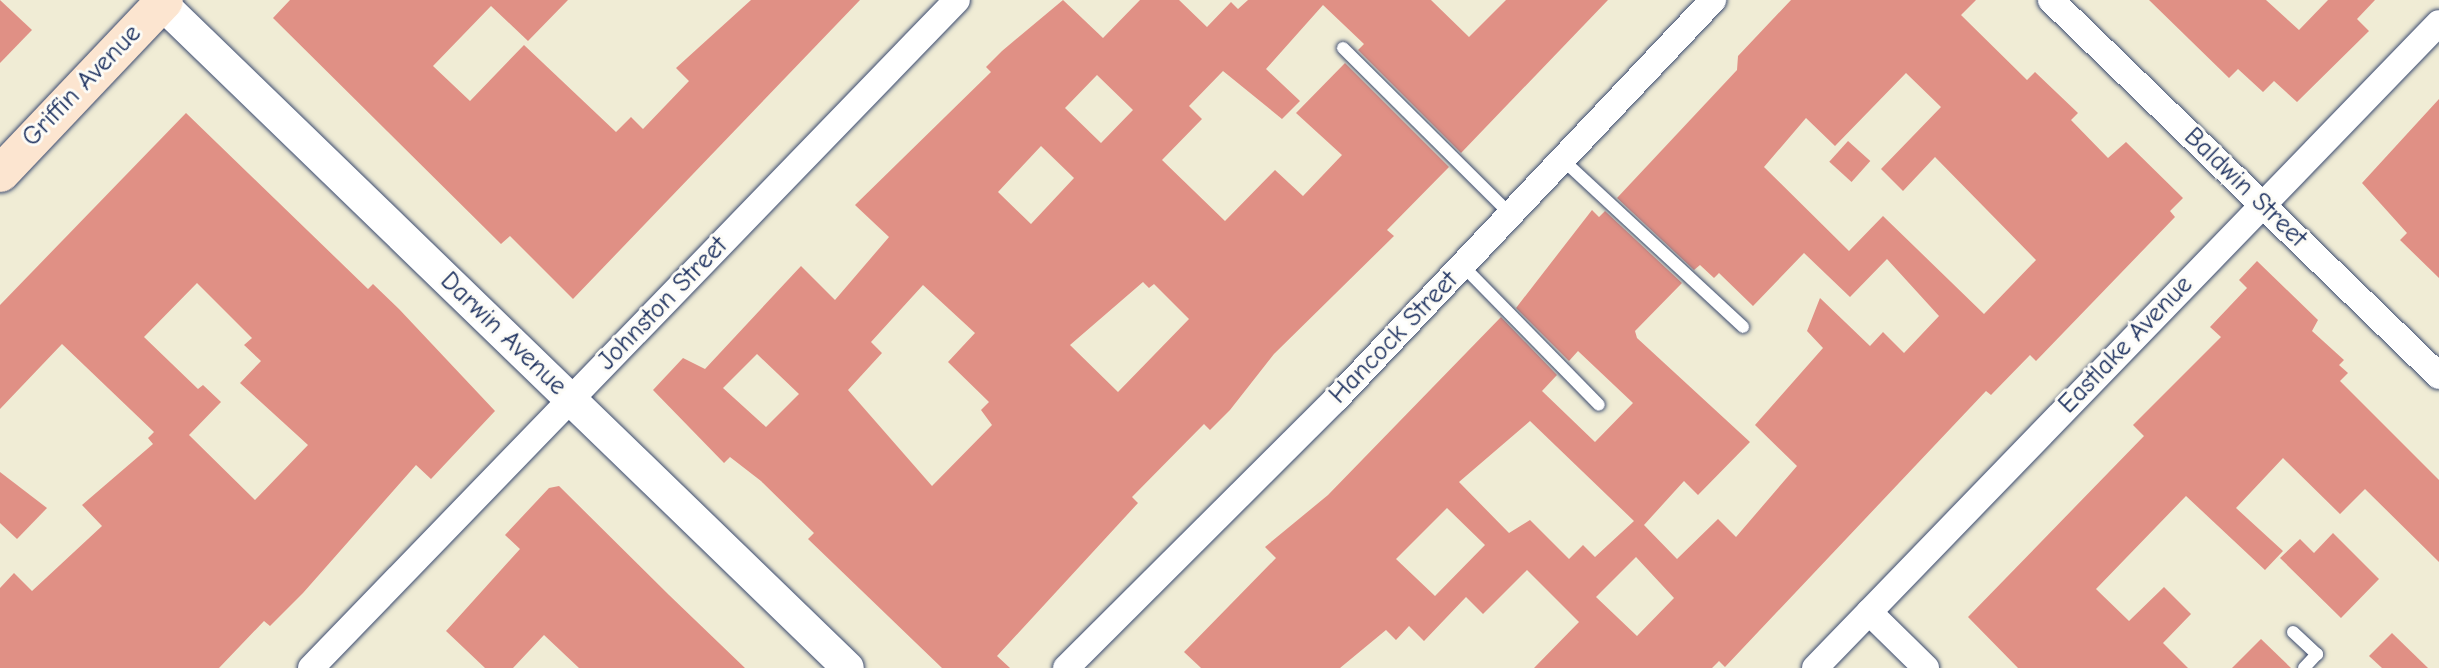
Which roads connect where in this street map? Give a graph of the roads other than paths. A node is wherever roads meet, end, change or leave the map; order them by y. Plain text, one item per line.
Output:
1 (957, 0) edge
2 (1713, 0) edge
3 (2051, 0) edge
4 (161, 1) edge
5 (2439, 23) edge
6 (1343, 48) dead end
7 (1564, 161) junction
8 (0, 173) edge
9 (2261, 205) junction
10 (1511, 216) junction
11 (1463, 266) junction
12 (1743, 327) dead end
13 (2439, 376) edge
14 (571, 399) junction
15 (1599, 405) dead end
16 (1869, 612) junction
17 (2293, 632) dead end
18 (311, 668) edge
19 (848, 668) edge
20 (1066, 668) edge
21 (1815, 668) edge
22 (1926, 668) edge
23 (2304, 668) edge

1 - 14 street, Johnston Street
2 - 7 street, Hancock Street
3 - 9 street, Baldwin Street
4 - 8 main road, Griffin Avenue
4 - 14 street, Darwin Avenue
5 - 9 street, Eastlake Avenue
6 - 10 lane
7 - 10 street, Hancock Street
7 - 12 lane
9 - 13 street, Baldwin Street
9 - 16 street, Eastlake Avenue
10 - 11 street, Hancock Street
11 - 15 lane
11 - 20 street, Hancock Street
14 - 18 street, Johnston Street
14 - 19 street, Darwin Avenue
16 - 21 street, Eastlake Avenue
16 - 22 street
17 - 23 lane

